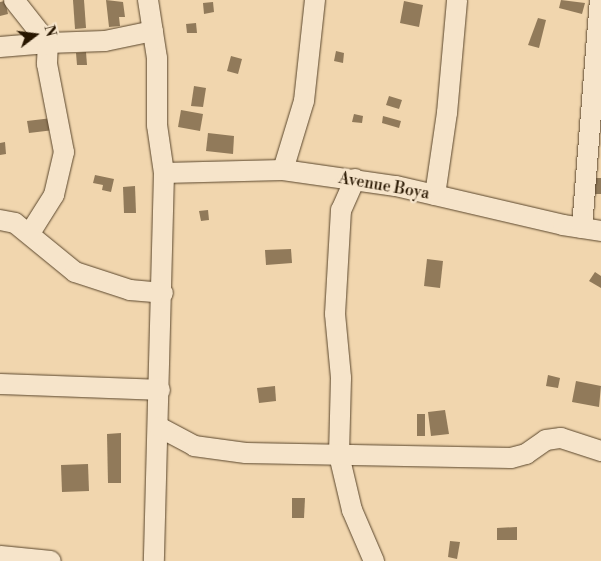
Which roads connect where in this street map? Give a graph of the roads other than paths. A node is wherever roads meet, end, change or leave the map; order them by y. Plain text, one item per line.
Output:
1 (14, 0) edge
2 (148, 0) edge
3 (315, 0) edge
4 (457, 0) edge
5 (600, 0) edge
6 (153, 31) junction
7 (48, 43) junction
8 (0, 47) edge
9 (598, 65) edge
10 (283, 170) junction
11 (164, 173) junction
12 (355, 179) junction
13 (435, 195) junction
14 (0, 220) edge
15 (591, 229) edge
16 (30, 234) junction
17 (163, 293) junction
18 (0, 384) edge
19 (160, 390) junction
20 (159, 427) junction
21 (601, 451) edge
22 (339, 455) junction
23 (0, 556) edge
24 (50, 561) edge
25 (154, 561) edge
26 (374, 561) edge

1 - 7 street
2 - 6 street
3 - 10 street
4 - 13 street
5 - 9 street
6 - 7 street
6 - 11 street
7 - 8 street
7 - 16 street
9 - 15 street
10 - 11 street, Avenue Boya
10 - 12 street, Avenue Boya
11 - 17 street
12 - 13 street, Avenue Boya
12 - 22 street
13 - 15 street, Avenue Boya
14 - 16 street
16 - 17 street
17 - 19 street
18 - 19 street
19 - 20 street
20 - 22 street
20 - 25 street
21 - 22 street
22 - 26 street
23 - 24 street

